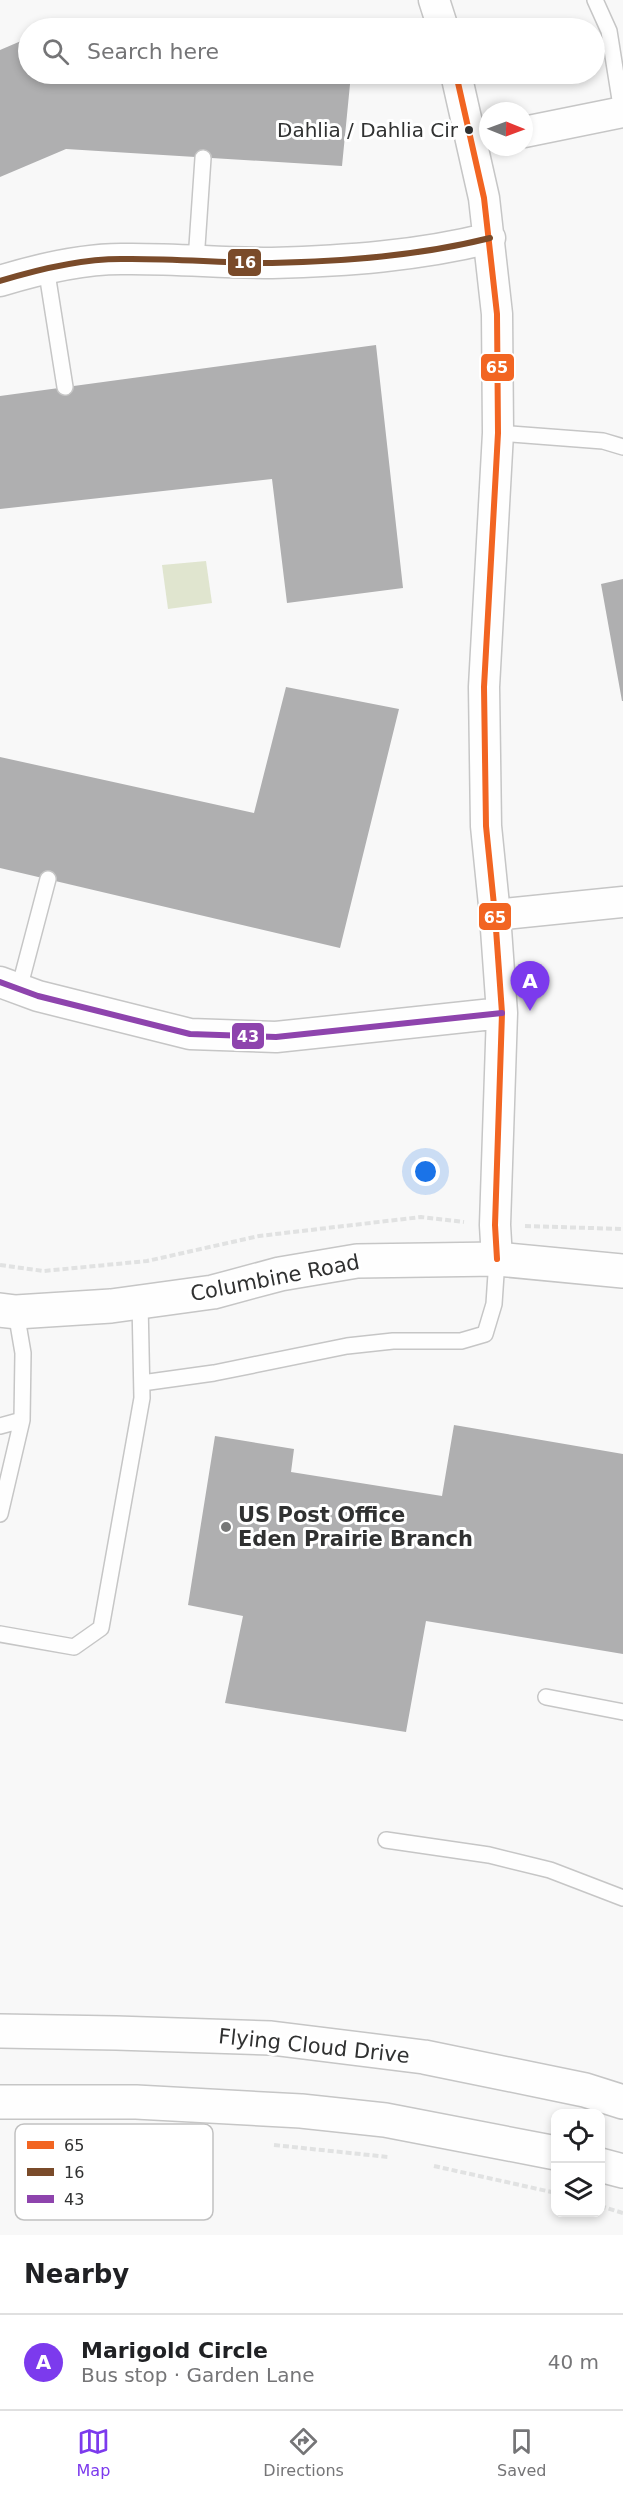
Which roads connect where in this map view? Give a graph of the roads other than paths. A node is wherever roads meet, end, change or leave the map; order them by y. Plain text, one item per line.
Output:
1 (434, 0) edge
2 (595, 0) edge
3 (440, 18) edge
4 (603, 18) edge
5 (605, 22) edge
6 (460, 84) edge
7 (623, 112) edge
8 (533, 130) edge
9 (479, 138) edge
10 (482, 156) edge
11 (203, 158) dead end
12 (490, 238) junction
13 (196, 261) junction
14 (46, 267) junction
15 (0, 281) edge
16 (65, 387) dead end
17 (498, 433) junction
18 (623, 447) edge
19 (48, 879) dead end
20 (623, 902) edge
21 (495, 915) junction
22 (10, 985) edge
23 (502, 1012) junction
24 (497, 1259) junction
25 (623, 1272) edge
26 (140, 1302) junction
27 (8, 1311) edge
28 (142, 1383) junction
29 (22, 1420) junction
30 (0, 1426) edge
31 (0, 1514) edge
32 (0, 1634) edge
33 (546, 1697) dead end
34 (623, 1712) edge
35 (386, 1840) dead end
36 (623, 1898) edge
37 (0, 2031) edge
38 (0, 2102) edge
39 (623, 2102) edge
40 (551, 2151) edge
41 (605, 2166) edge
42 (623, 2171) edge

1 - 3 street
2 - 4 lane
5 - 7 lane
6 - 9 street
7 - 8 street
10 - 12 street
11 - 13 lane
12 - 13 street
12 - 17 street
13 - 14 street
14 - 15 street
14 - 16 lane
17 - 18 lane
17 - 21 street
19 - 22 lane
20 - 21 street
21 - 23 street
22 - 23 street
23 - 24 street
24 - 25 main road, Columbine Road
24 - 26 main road, Columbine Road
24 - 28 lane
26 - 27 main road, Columbine Road
26 - 28 lane
27 - 29 lane
28 - 32 lane
29 - 30 lane
29 - 31 lane
33 - 34 lane
35 - 36 lane
37 - 39 main road, Flying Cloud Drive
38 - 40 main road
41 - 42 main road

